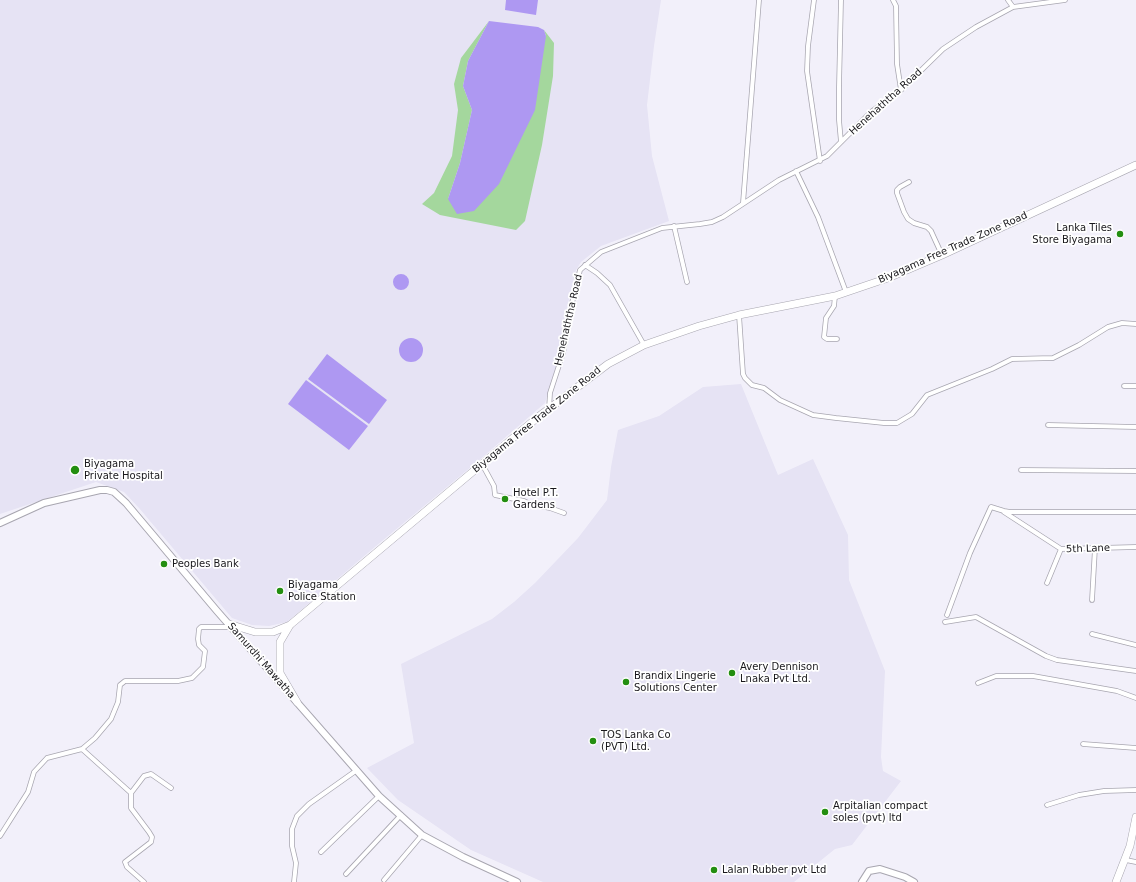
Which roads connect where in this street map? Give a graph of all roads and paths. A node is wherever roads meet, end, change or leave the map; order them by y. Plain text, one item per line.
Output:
1 (759, 0) edge
2 (814, 0) edge
3 (840, 0) edge
4 (893, 0) edge
5 (1008, 0) edge
6 (1057, 0) edge
7 (1065, 0) edge
8 (1013, 7) junction
9 (902, 90) junction
10 (841, 142) junction
11 (820, 161) junction
12 (1136, 165) edge
13 (796, 171) junction
14 (910, 182) dead end
15 (743, 204) junction
16 (674, 226) junction
17 (942, 255) junction
18 (585, 265) junction
19 (687, 282) dead end
20 (846, 292) junction
21 (835, 296) junction
22 (739, 315) junction
23 (1136, 324) edge
24 (837, 339) dead end
25 (644, 344) junction
26 (1124, 386) dead end
27 (1136, 386) edge
28 (548, 409) junction
29 (1048, 426) dead end
30 (1136, 427) edge
31 (482, 464) junction
32 (1021, 470) dead end
33 (1136, 471) edge
34 (1004, 511) junction
35 (1136, 512) edge
36 (564, 513) dead end
37 (0, 523) edge
38 (1136, 547) edge
39 (1095, 548) junction
40 (1061, 549) junction
41 (1047, 583) dead end
42 (1092, 600) dead end
43 (947, 615) dead end
44 (945, 622) dead end
45 (230, 626) junction
46 (290, 626) junction
47 (1092, 634) dead end
48 (1136, 645) edge
49 (1136, 671) edge
50 (978, 683) dead end
51 (1136, 698) edge
52 (297, 702) junction
53 (1083, 744) dead end
54 (1136, 748) edge
55 (82, 749) junction
56 (357, 770) junction
57 (171, 788) dead end
58 (1136, 790) edge
59 (131, 793) junction
60 (379, 796) junction
61 (1047, 805) dead end
62 (401, 815) junction
63 (1136, 817) edge
64 (422, 835) junction
65 (0, 836) edge
66 (321, 852) dead end
67 (1126, 860) junction
68 (1136, 862) edge
69 (346, 874) dead end
70 (384, 880) dead end
71 (144, 882) edge
72 (294, 882) edge
73 (517, 882) edge
74 (862, 882) edge
75 (914, 882) edge
76 (1116, 882) edge

1 - 15 street
2 - 11 street
3 - 10 street
4 - 9 street
5 - 8 street
6 - 7 street, Henehaththa Road
6 - 8 street, Henehaththa Road
8 - 9 street, Henehaththa Road
9 - 10 street, Henehaththa Road
10 - 11 street, Henehaththa Road
11 - 13 street, Henehaththa Road
12 - 17 main road, Biyagama Free Trade Zone Road
13 - 15 street, Henehaththa Road
13 - 20 street
14 - 17 street
15 - 16 street, Henehaththa Road
16 - 18 street, Henehaththa Road
16 - 19 street
17 - 20 main road, Biyagama Free Trade Zone Road
18 - 25 street
18 - 28 street, Henehaththa Road
20 - 21 main road, Biyagama Free Trade Zone Road
21 - 22 main road, Biyagama Free Trade Zone Road
21 - 24 street
22 - 23 street
22 - 25 main road, Biyagama Free Trade Zone Road
25 - 28 main road, Biyagama Free Trade Zone Road
26 - 27 street
28 - 31 main road, Biyagama Free Trade Zone Road
29 - 30 street
31 - 36 street
31 - 46 main road, Biyagama Free Trade Zone Road
32 - 33 street
34 - 35 street
34 - 40 street, 5th Lane
34 - 43 street
37 - 45 main road, Samurdhi Mawatha
38 - 39 street, 5th Lane
39 - 40 street, 5th Lane
39 - 42 street
40 - 41 street
44 - 49 street
45 - 46 main road, Biyagama Free Trade Zone Road
45 - 52 main road, Samurdhi Mawatha
45 - 55 street
46 - 52 main road, Biyagama Free Trade Zone Road
47 - 48 street
50 - 51 street
52 - 56 main road, Samurdhi Mawatha
53 - 54 street
55 - 59 street
55 - 65 street
56 - 60 main road, Samurdhi Mawatha
56 - 72 street
57 - 59 street
58 - 61 street
59 - 71 street
60 - 62 main road, Samurdhi Mawatha
60 - 66 street
62 - 64 main road, Samurdhi Mawatha
62 - 69 street
63 - 67 main road
64 - 70 street
64 - 73 main road, Samurdhi Mawatha
67 - 68 street
67 - 76 main road
74 - 75 main road

